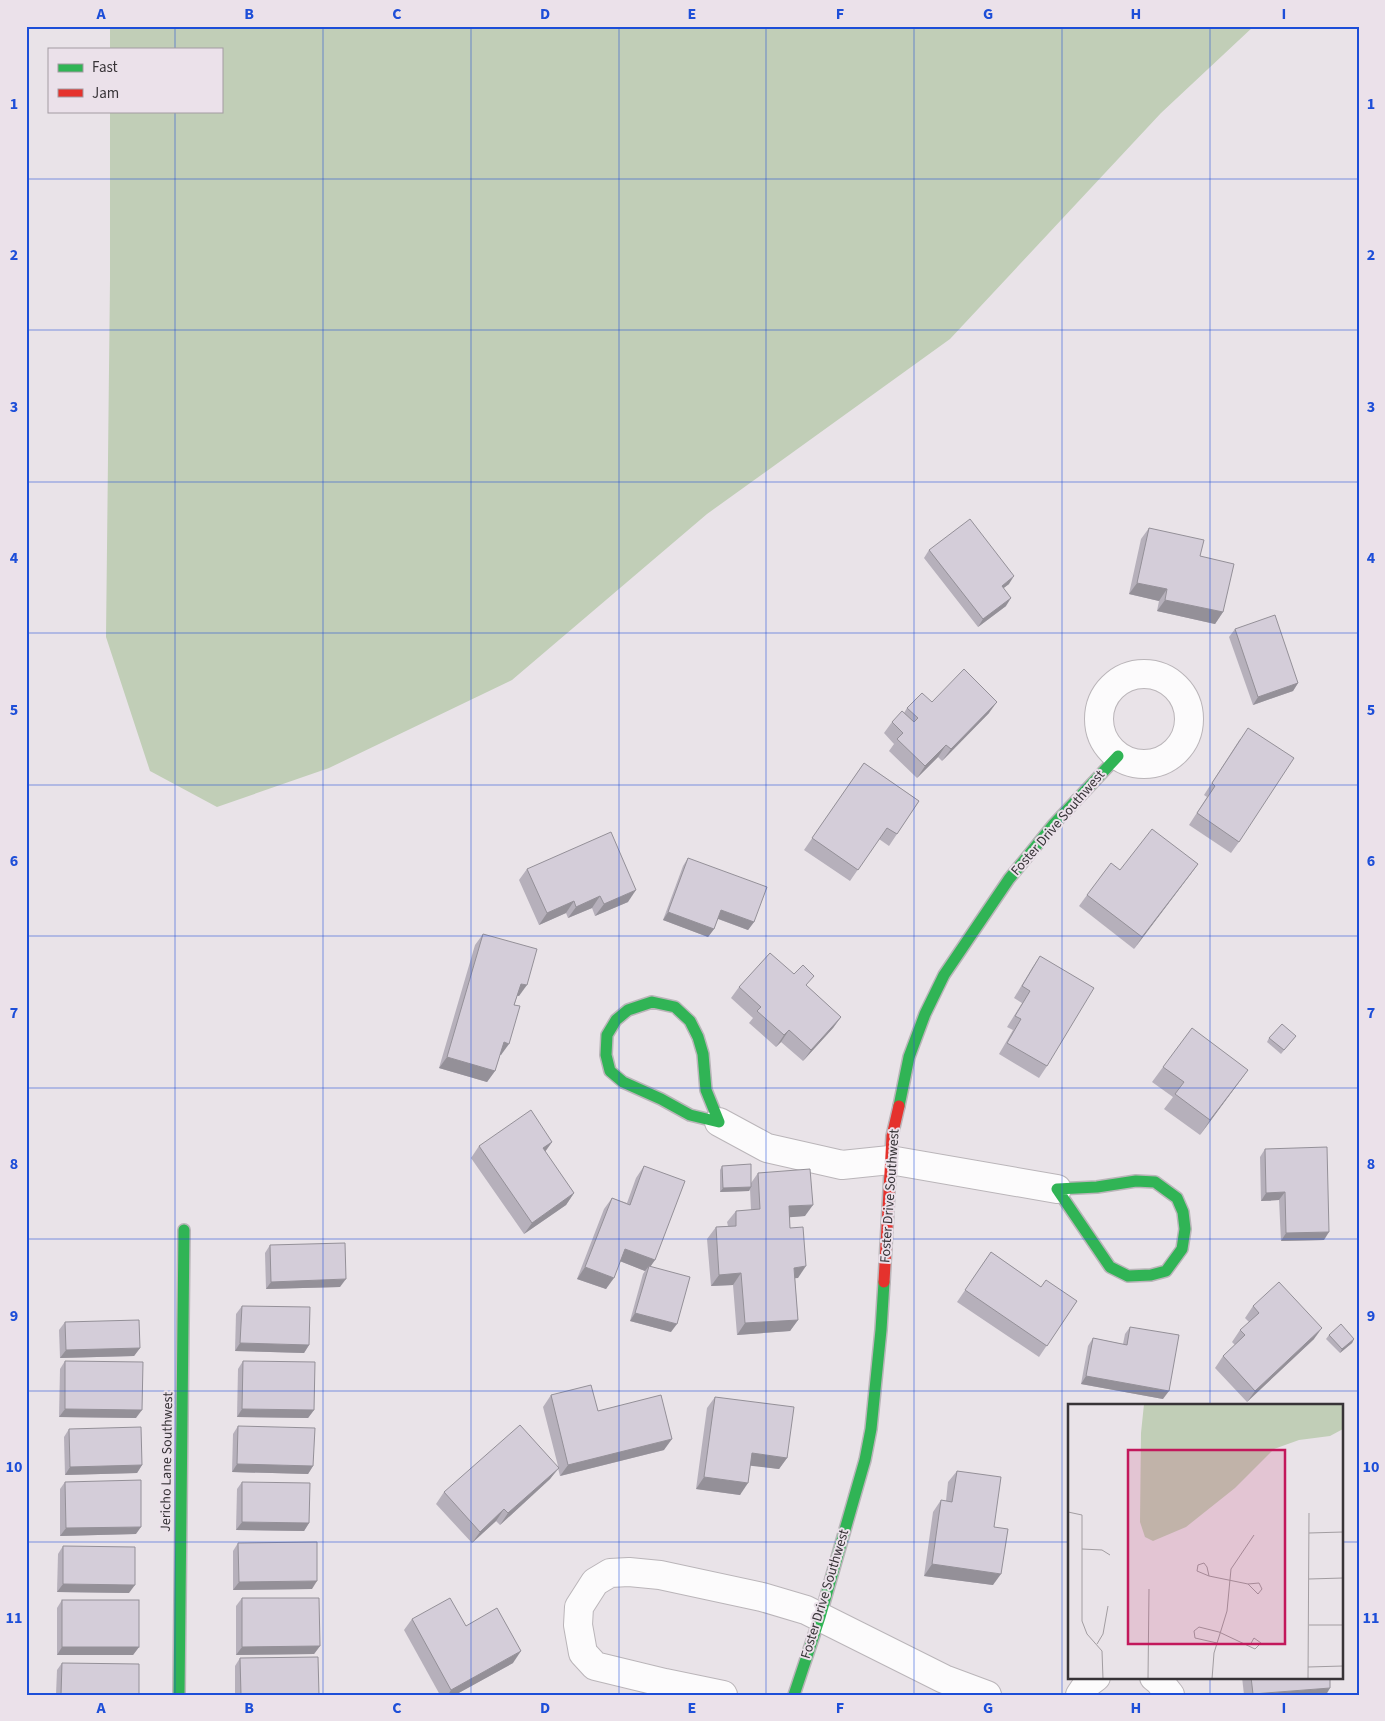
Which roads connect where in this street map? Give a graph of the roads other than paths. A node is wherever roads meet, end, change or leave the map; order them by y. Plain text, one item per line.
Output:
1 (1118, 756) dead end
2 (719, 1122) junction
3 (890, 1160) junction
4 (1058, 1189) junction
5 (184, 1230) dead end
6 (820, 1617) junction
7 (1095, 1678) edge
8 (1156, 1678) edge
9 (180, 1695) edge
10 (722, 1695) edge
11 (794, 1695) edge
12 (987, 1695) edge
13 (1080, 1695) edge
14 (1170, 1695) edge

1 - 3 street, Foster Drive Southwest
2 - 2 street
2 - 3 street
3 - 4 street
3 - 6 street, Foster Drive Southwest
4 - 4 street
5 - 9 street, Jericho Lane Southwest
6 - 10 street
6 - 11 street, Foster Drive Southwest
6 - 12 street
7 - 13 street
8 - 14 street

